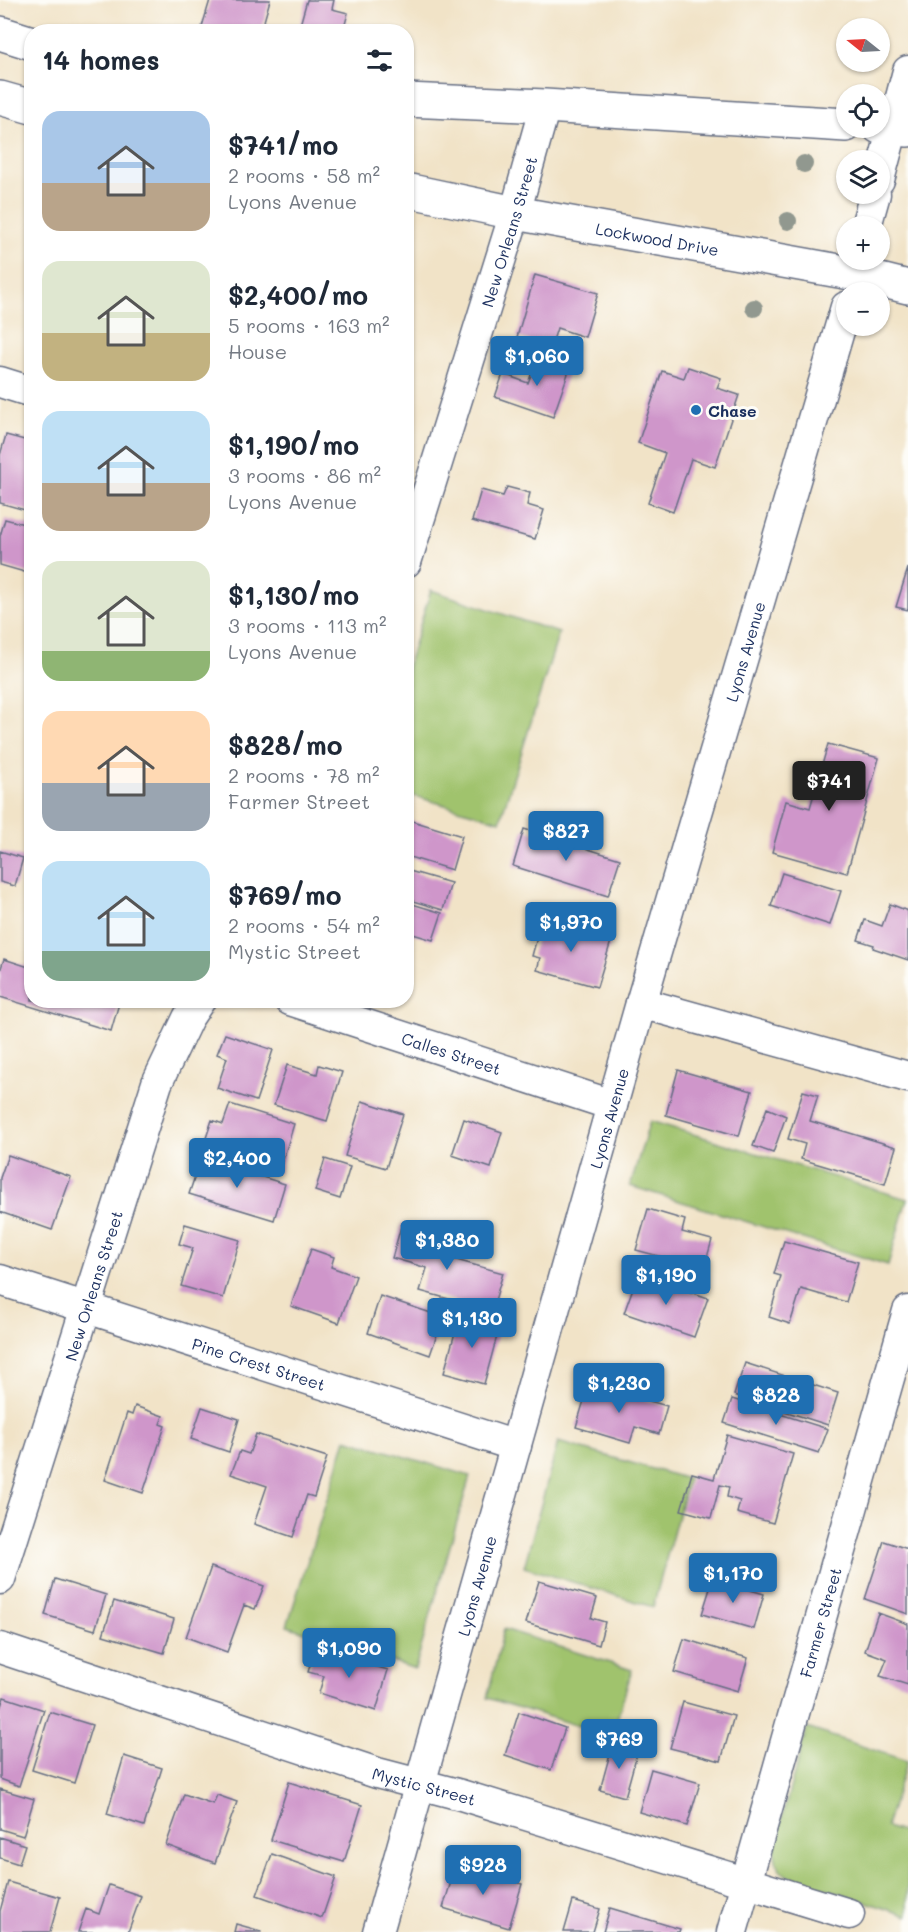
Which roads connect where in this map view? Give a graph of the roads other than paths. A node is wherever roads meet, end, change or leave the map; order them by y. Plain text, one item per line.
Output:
1 (0, 33) edge
2 (24, 40) edge
3 (908, 71) edge
4 (0, 98) edge
5 (414, 100) edge
6 (24, 105) edge
7 (545, 106) junction
8 (836, 123) edge
9 (893, 129) edge
10 (887, 150) edge
11 (414, 192) edge
12 (515, 213) junction
13 (855, 275) edge
14 (908, 287) edge
15 (837, 336) edge
16 (0, 382) edge
17 (24, 390) edge
18 (414, 536) edge
19 (641, 1003) junction
20 (195, 1008) edge
21 (315, 1008) edge
22 (908, 1077) edge
23 (612, 1105) junction
24 (0, 1280) edge
25 (86, 1308) junction
26 (908, 1311) edge
27 (516, 1446) junction
28 (0, 1579) edge
29 (0, 1648) edge
30 (421, 1784) junction
31 (746, 1883) junction
32 (849, 1914) dead end
33 (378, 1932) edge
34 (732, 1932) edge

1 - 2 main road
3 - 9 street
4 - 6 main road
5 - 7 main road
7 - 8 main road
7 - 12 street, New Orleans Street
9 - 10 street
11 - 12 main road, Lockwood Drive
12 - 13 main road, Lockwood Drive
12 - 18 street, New Orleans Street
13 - 14 main road, Lockwood Drive
15 - 19 street, Lyons Avenue
16 - 17 street
19 - 22 street
19 - 23 street, Lyons Avenue
20 - 25 street, New Orleans Street
21 - 23 street, Calles Street
23 - 27 street, Lyons Avenue
24 - 25 street, Pine Crest Street
25 - 27 street, Pine Crest Street
25 - 28 street, New Orleans Street
26 - 31 street, Farmer Street
27 - 30 street, Lyons Avenue
29 - 30 street, Mystic Street
30 - 31 street, Mystic Street
30 - 33 street, Lyons Avenue
31 - 32 street, Mystic Street
31 - 34 street, Farmer Street

